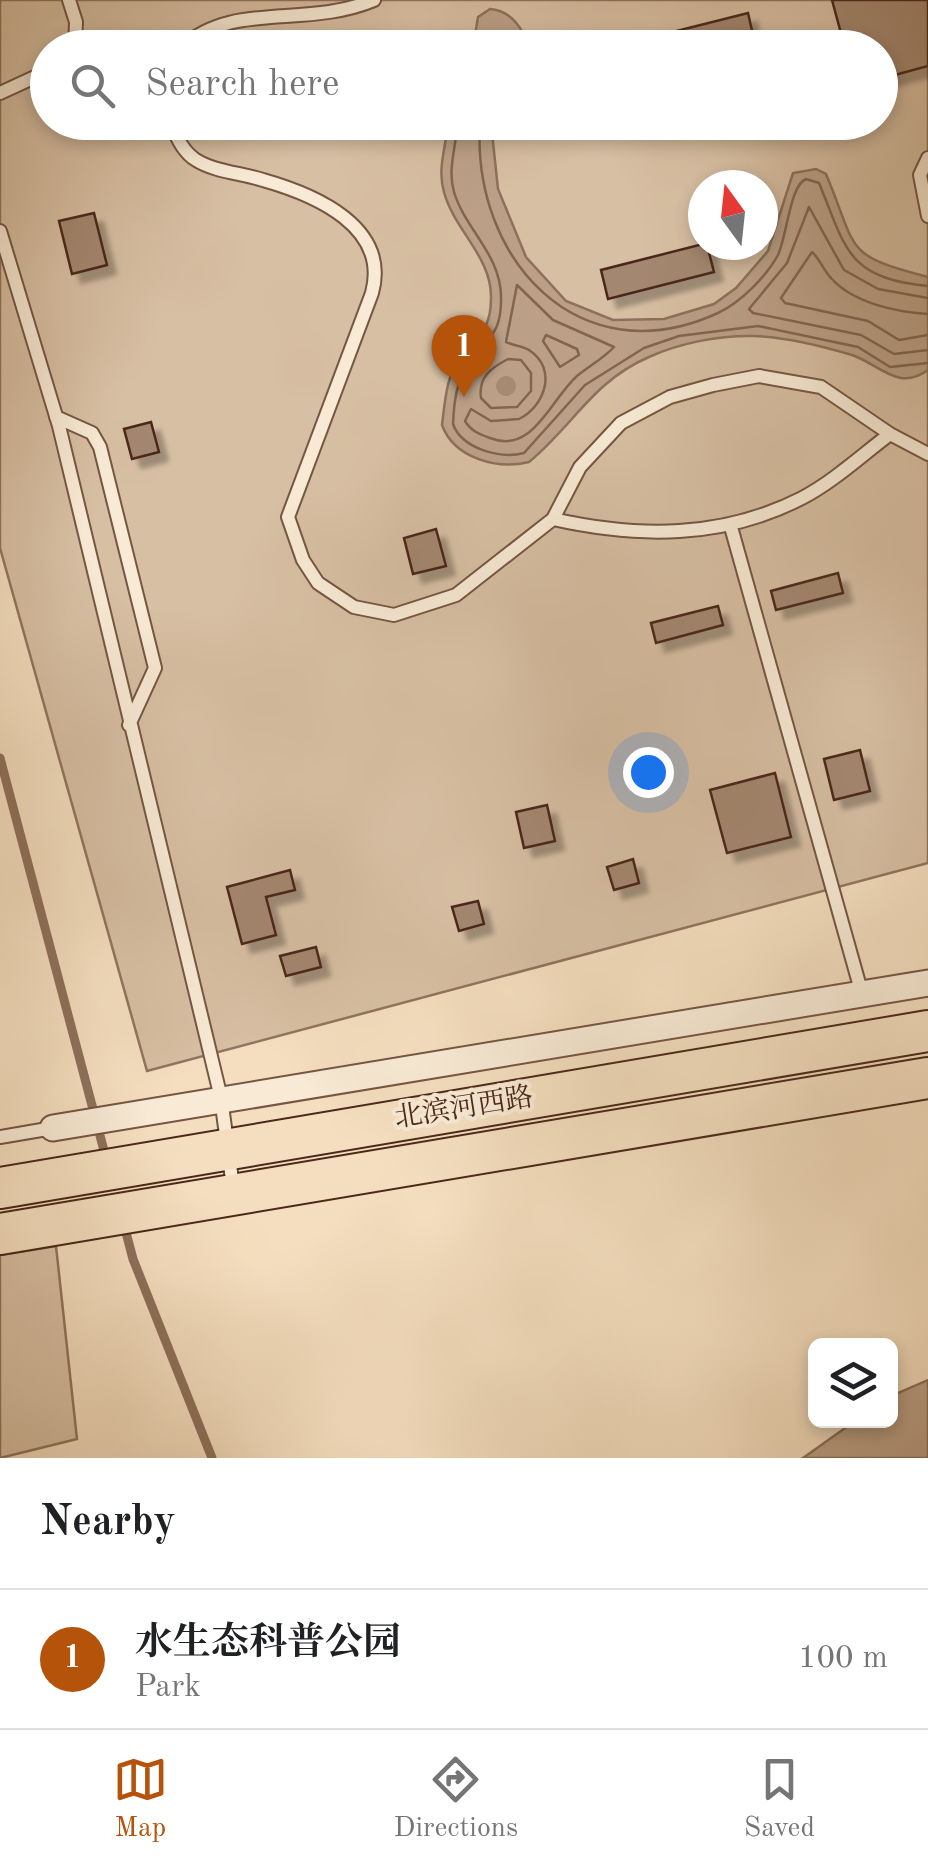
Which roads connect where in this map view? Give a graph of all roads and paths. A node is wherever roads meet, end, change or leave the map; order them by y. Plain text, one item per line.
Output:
1 (69, 0) edge
2 (374, 0) edge
3 (76, 30) edge
4 (196, 30) edge
5 (30, 79) edge
6 (0, 92) edge
7 (179, 140) edge
8 (928, 158) edge
9 (928, 216) edge
10 (0, 231) edge
11 (56, 417) junction
12 (890, 434) junction
13 (928, 454) edge
14 (552, 519) junction
15 (730, 528) junction
16 (129, 725) junction
17 (928, 983) edge
18 (862, 994) junction
19 (928, 1031) edge
20 (928, 1078) edge
21 (220, 1098) junction
22 (53, 1128) joint
23 (0, 1137) edge
24 (228, 1148) junction
25 (0, 1188) edge
26 (234, 1195) junction
27 (0, 1232) edge

1 - 3 lane
2 - 4 lane
5 - 6 lane
7 - 14 lane
8 - 9 lane
10 - 11 lane
11 - 16 lane
11 - 16 lane
12 - 13 lane
12 - 14 lane
12 - 15 lane
14 - 15 lane
15 - 18 lane
16 - 21 lane
17 - 18 street
18 - 21 street
19 - 24 main road, 北滨河西路
20 - 26 main road, 北滨河西路
21 - 22 street
21 - 24 lane
22 - 23 lane
24 - 25 main road, 北滨河西路
24 - 26 lane
26 - 27 main road, 北滨河西路

